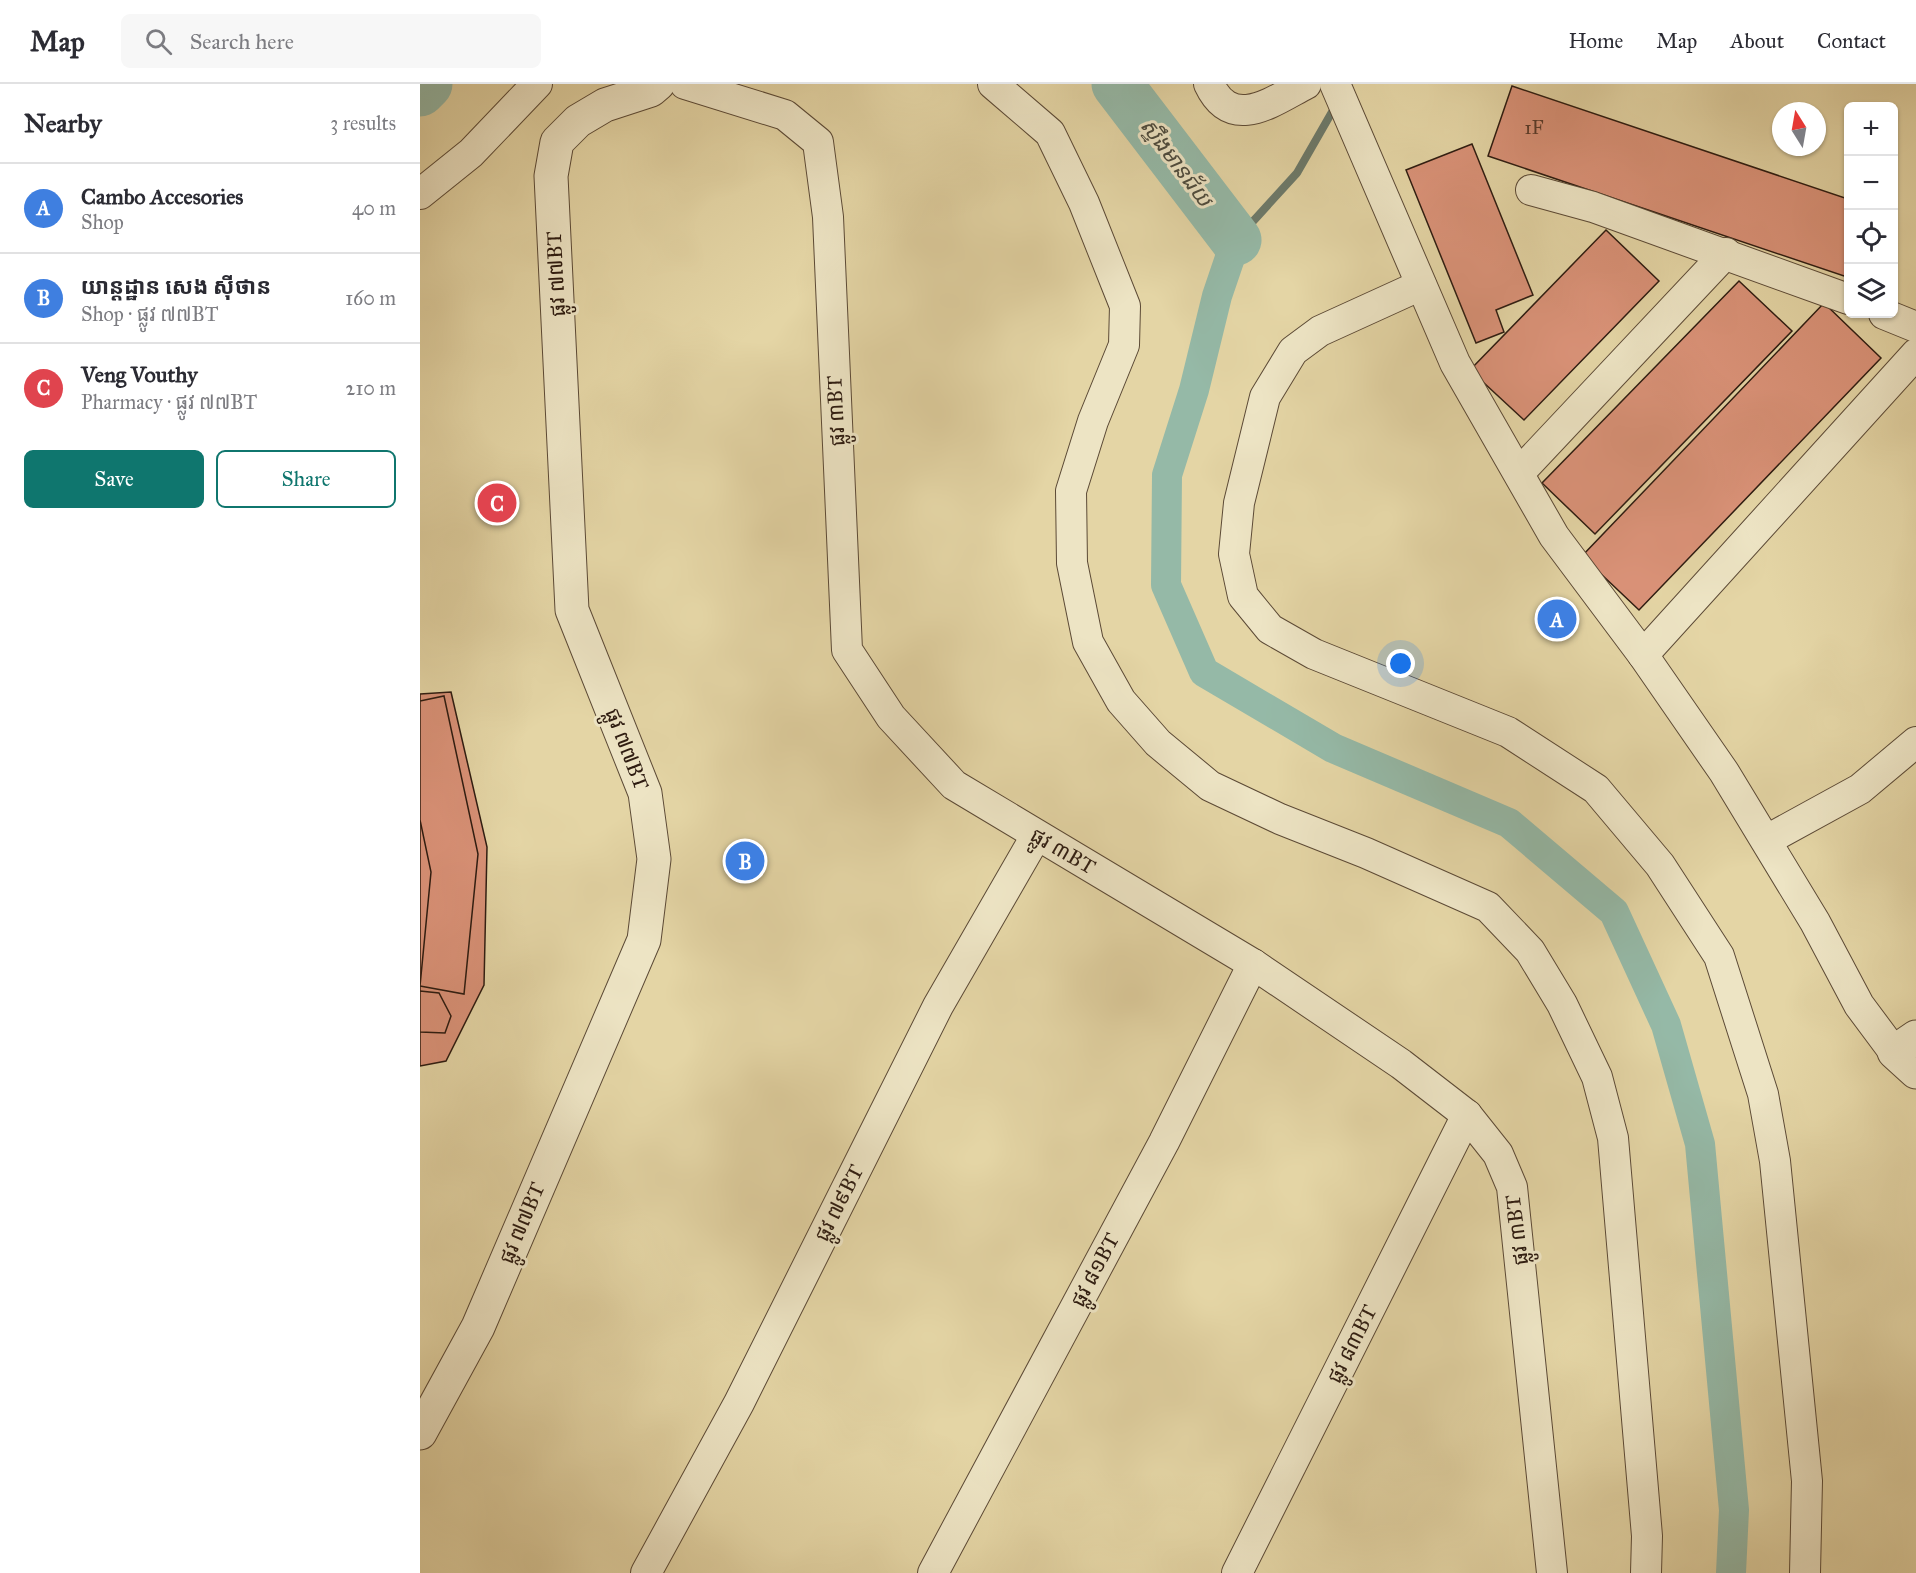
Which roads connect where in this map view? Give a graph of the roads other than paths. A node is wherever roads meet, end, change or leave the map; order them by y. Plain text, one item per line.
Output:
1 (537, 84) edge
2 (658, 84) edge
3 (686, 84) edge
4 (993, 84) edge
5 (1209, 84) edge
6 (1306, 84) edge
7 (1341, 96) edge
8 (1531, 190) dead end
9 (420, 194) edge
10 (1726, 253) junction
11 (1421, 285) junction
12 (1844, 297) edge
13 (1894, 318) edge
14 (1916, 327) edge
15 (1916, 354) edge
16 (1520, 472) junction
17 (1643, 655) junction
18 (1916, 742) edge
19 (1036, 836) junction
20 (1767, 840) junction
21 (1252, 964) junction
22 (1909, 1054) edge
23 (1467, 1115) junction
24 (420, 1434) edge
25 (646, 1573) edge
26 (933, 1573) edge
27 (1237, 1573) edge
28 (1552, 1573) edge
29 (1646, 1573) edge
30 (1804, 1573) edge

1 - 9 street
2 - 24 street, ផ្លូវ ៧៧BT
3 - 19 street, ផ្លូវ ៣BT
4 - 29 street
5 - 6 street
7 - 11 street
8 - 10 street
10 - 12 street
10 - 16 street
11 - 16 street
11 - 30 street
13 - 14 street
15 - 17 street
16 - 17 street
17 - 20 street
18 - 20 street
19 - 21 street, ផ្លូវ ៣BT
19 - 25 street, ផ្លូវ ៧៩BT
20 - 22 street
21 - 23 street, ផ្លូវ ៣BT
21 - 26 street, ផ្លូវ ៨១BT
23 - 27 street, ផ្លូវ ៨៣BT
23 - 28 street, ផ្លូវ ៣BT

